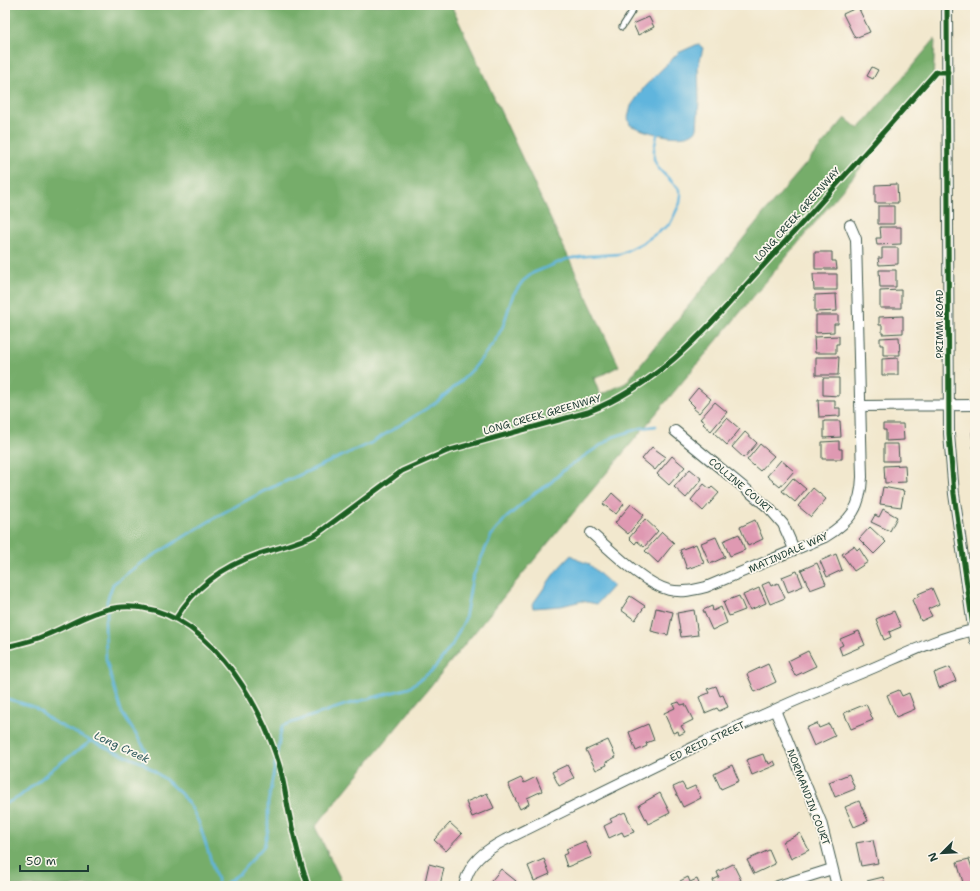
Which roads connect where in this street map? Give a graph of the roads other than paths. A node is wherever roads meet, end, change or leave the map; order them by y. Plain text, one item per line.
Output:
1 (636, 5) edge
2 (947, 5) edge
3 (622, 27) dead end
4 (850, 225) dead end
5 (948, 405) junction
6 (975, 405) edge
7 (860, 406) junction
8 (675, 431) dead end
9 (591, 533) dead end
10 (794, 550) junction
11 (974, 630) junction
12 (975, 641) edge
13 (775, 710) junction
14 (832, 869) junction
15 (464, 886) edge
16 (778, 886) edge
17 (837, 886) edge

1 - 3 lane
2 - 5 street, PRIMM ROAD
4 - 7 street, MATINDALE WAY
5 - 6 street
5 - 7 street
5 - 11 street, PRIMM ROAD
7 - 10 street, MATINDALE WAY
8 - 10 street, COLLINE COURT
9 - 10 street, MATINDALE WAY
11 - 12 street, PRIMM ROAD
11 - 13 street, ED REID STREET
13 - 14 street, NORMANDIN COURT
13 - 15 street, ED REID STREET
14 - 16 street
14 - 17 street, NORMANDIN COURT

